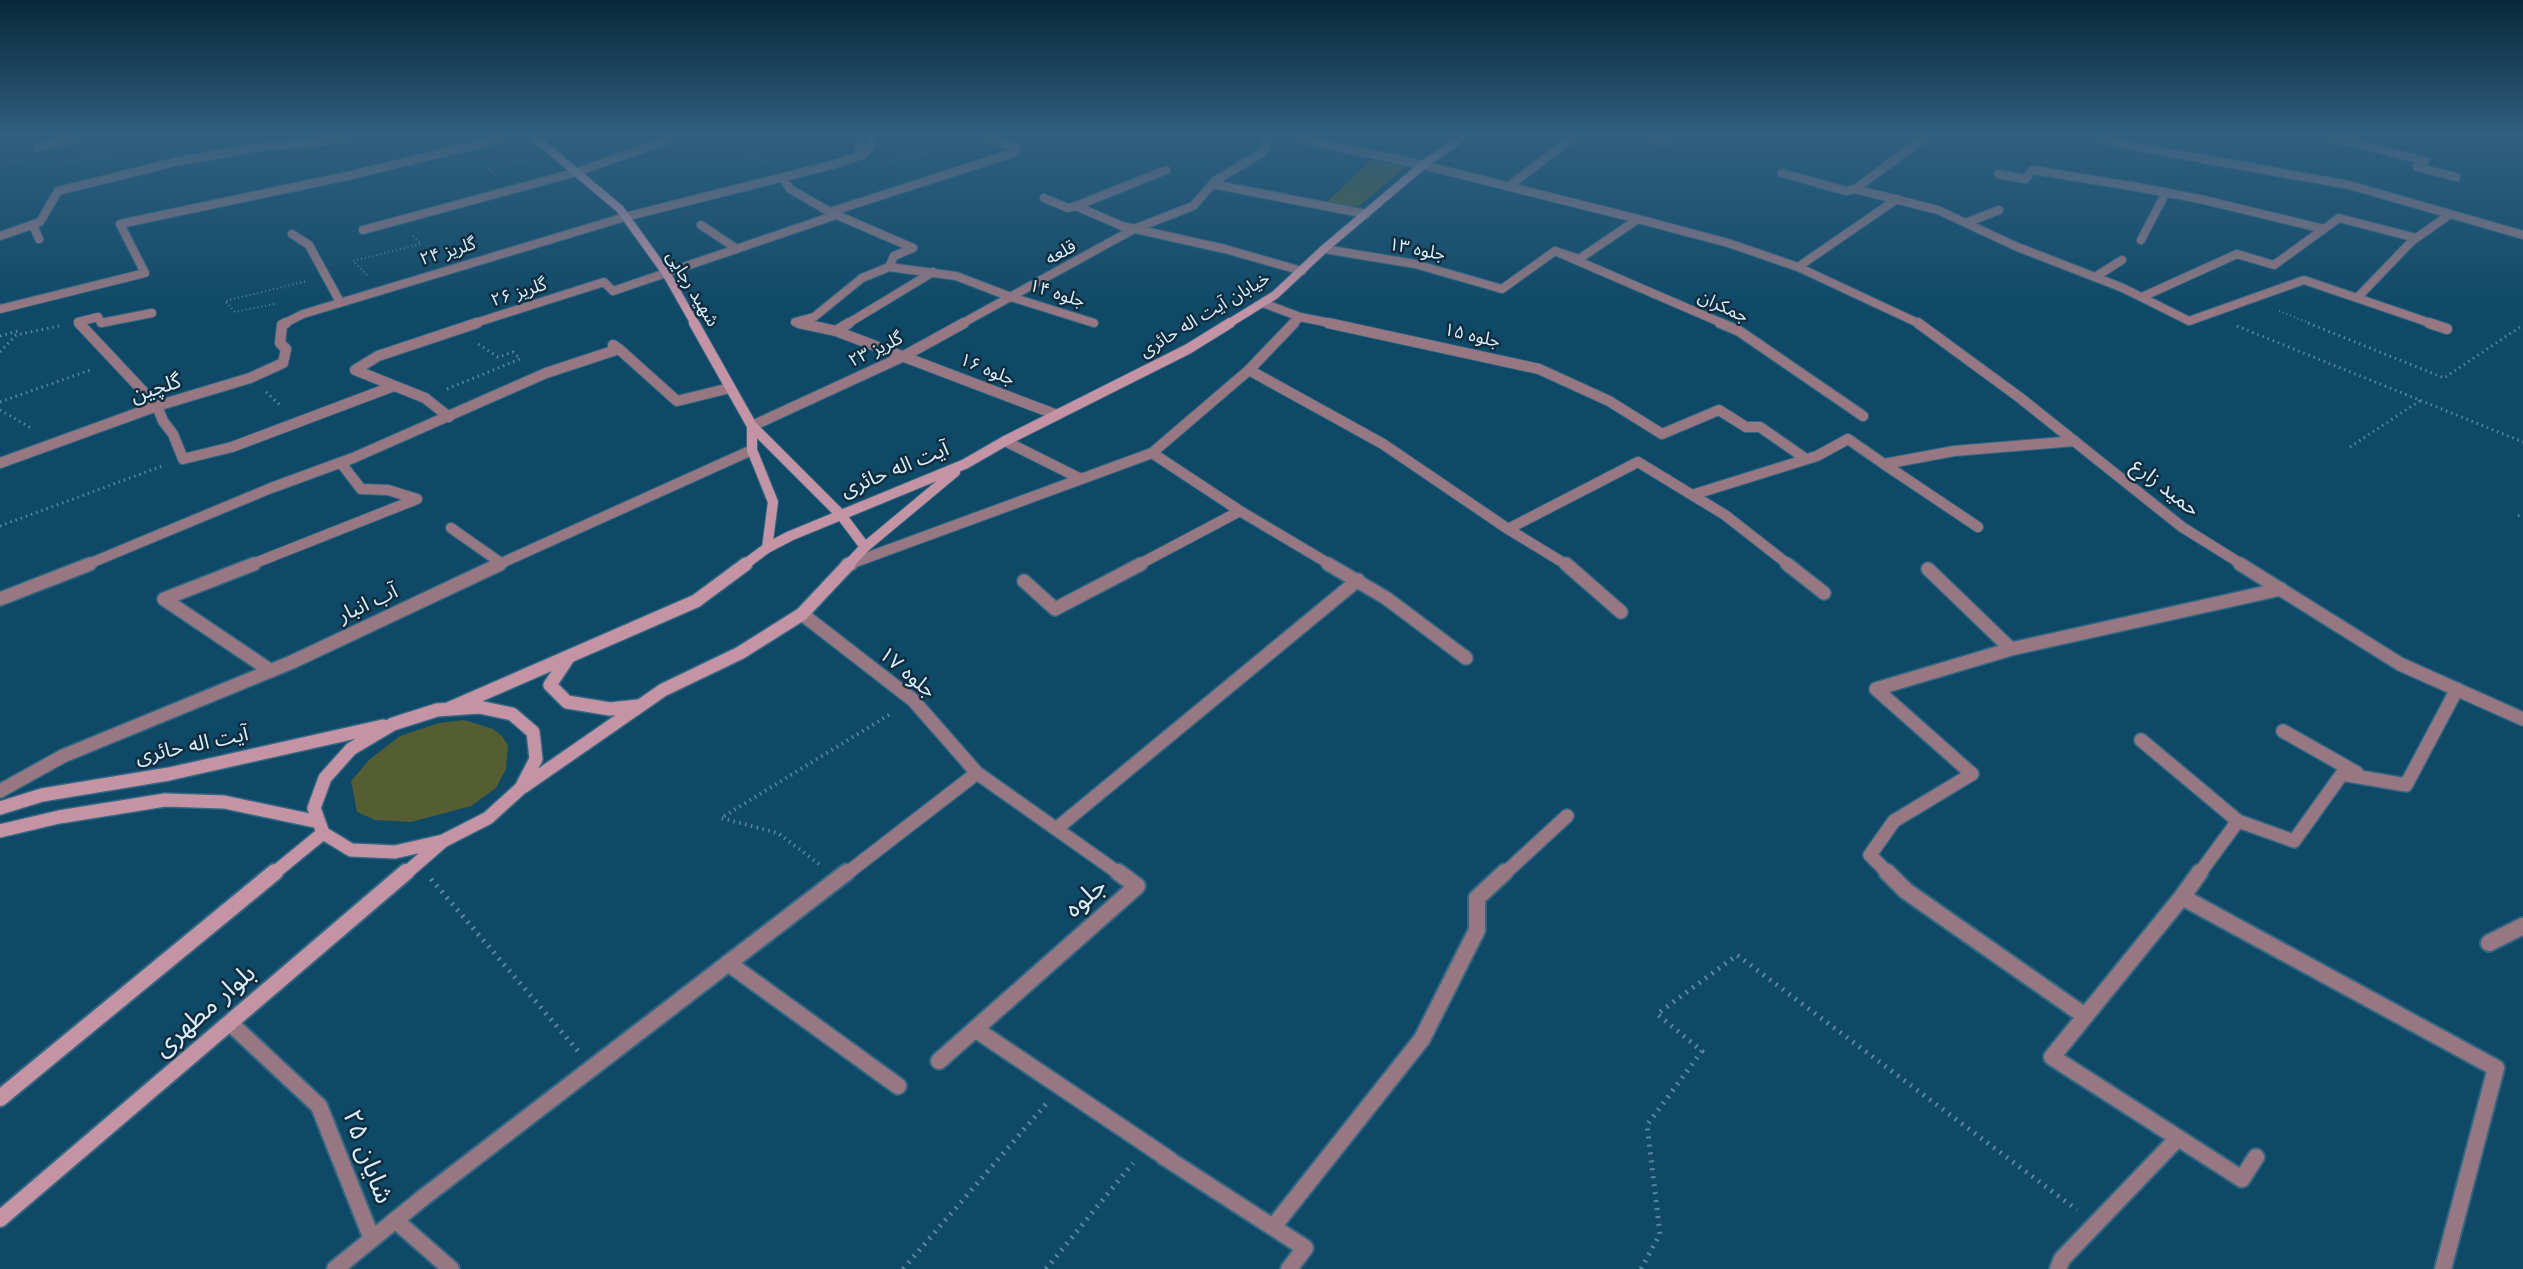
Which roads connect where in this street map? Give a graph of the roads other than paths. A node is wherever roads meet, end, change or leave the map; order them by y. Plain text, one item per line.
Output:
1 (55, 195) edge
2 (258, 195) edge
3 (490, 195) edge
4 (604, 195) edge
5 (713, 195) edge
6 (801, 195) edge
7 (885, 195) edge
8 (1103, 195) edge
9 (1202, 195) edge
10 (1270, 195) edge
11 (1388, 195) edge
12 (1545, 195) edge
13 (1881, 195) edge
14 (2164, 195) edge
15 (2180, 195) edge
16 (2383, 195) edge
17 (1044, 198) dead end
18 (1897, 199) junction
19 (1076, 206) junction
20 (1999, 210) dead end
21 (833, 214) junction
22 (1366, 214) junction
23 (2449, 215) junction
24 (625, 217) junction
25 (1638, 219) junction
26 (1968, 222) junction
27 (33, 225) junction
28 (701, 225) dead end
29 (1134, 229) junction
30 (2324, 229) junction
31 (363, 230) dead end
32 (292, 234) dead end
33 (2523, 235) edge
34 (0, 236) edge
35 (2416, 238) junction
36 (39, 239) dead end
37 (2141, 240) dead end
38 (737, 249) junction
39 (1324, 249) junction
40 (1555, 251) junction
41 (2122, 260) dead end
42 (889, 267) junction
43 (1798, 267) junction
44 (1302, 271) junction
45 (933, 272) junction
46 (666, 273) junction
47 (2096, 277) junction
48 (1011, 297) junction
49 (2142, 297) junction
50 (2357, 298) junction
51 (340, 302) junction
52 (1263, 303) junction
53 (0, 309) edge
54 (152, 313) dead end
55 (1300, 317) junction
56 (1094, 323) dead end
57 (282, 325) joint
58 (2447, 329) dead end
59 (836, 331) junction
60 (904, 356) junction
61 (1249, 370) junction
62 (394, 386) junction
63 (730, 388) junction
64 (157, 406) junction
65 (1057, 415) junction
66 (1863, 416) dead end
67 (449, 417) junction
68 (752, 426) junction
69 (1005, 441) junction
70 (2075, 441) junction
71 (752, 450) junction
72 (1152, 453) junction
73 (1806, 459) junction
74 (0, 463) edge
75 (341, 463) junction
76 (965, 464) junction
77 (1884, 464) junction
78 (1081, 479) junction
79 (1692, 495) junction
80 (1240, 511) junction
81 (841, 514) junction
82 (1978, 527) dead end
83 (451, 528) dead end
84 (1508, 529) junction
85 (865, 547) junction
86 (768, 549) junction
87 (501, 563) junction
88 (848, 565) junction
89 (1928, 569) dead end
90 (1358, 580) junction
91 (1024, 581) dead end
92 (2281, 589) junction
93 (1824, 593) dead end
94 (0, 599) edge
95 (1621, 612) dead end
96 (802, 614) junction
97 (2011, 649) junction
98 (568, 658) junction
99 (1466, 658) dead end
100 (271, 671) junction
101 (2457, 689) junction
102 (641, 706) junction
103 (448, 709) junction
104 (2523, 719) edge
105 (393, 724) junction
106 (2283, 731) dead end
107 (2141, 740) dead end
108 (977, 772) junction
109 (2366, 778) junction
110 (521, 788) junction
111 (0, 791) edge
112 (0, 808) edge
113 (1567, 816) dead end
114 (2238, 820) junction
115 (321, 828) junction
116 (1056, 829) junction
117 (0, 831) edge
118 (443, 841) junction
119 (2182, 897) junction
120 (2523, 926) edge
121 (2489, 943) dead end
122 (728, 963) junction
123 (2085, 1016) junction
124 (230, 1023) junction
125 (975, 1029) junction
126 (939, 1061) dead end
127 (898, 1086) dead end
128 (0, 1098) edge
129 (2178, 1138) junction
130 (1147, 1145) road end
131 (2256, 1157) dead end
132 (1170, 1160) junction
133 (0, 1219) edge
134 (395, 1220) junction
135 (1273, 1227) junction
136 (372, 1239) junction
137 (335, 1269) edge
138 (451, 1269) edge
139 (1289, 1269) edge
140 (2058, 1269) edge
141 (2443, 1269) edge

1 - 27 street
2 - 53 street
3 - 31 street
4 - 24 main road, شهید رجایی
5 - 24 street, گلریز ۲۴
6 - 21 street
7 - 21 street
8 - 19 street
9 - 29 street, قلعه
10 - 22 street
11 - 22 main road, خیابان آیت اله حائری
12 - 25 street, حمید زارع
13 - 18 street
14 - 37 street
15 - 30 street
16 - 23 street
17 - 19 street
18 - 26 street
18 - 43 street
19 - 29 street
20 - 26 street
21 - 38 street
21 - 42 street
22 - 39 main road, خیابان آیت اله حائری
23 - 33 street
23 - 35 street
24 - 46 main road, شهید رجایی
24 - 51 street, گلریز ۲۴
25 - 40 street
25 - 43 street, حمید زارع
26 - 47 street
27 - 34 street
27 - 36 street
28 - 38 street
29 - 44 street
29 - 48 street, قلعه
30 - 35 street
30 - 49 street
32 - 51 street
35 - 50 street
38 - 46 street
39 - 40 street, جلوه ۱۳
39 - 44 main road, خیابان آیت اله حائری
40 - 66 street, جمکران
41 - 47 street
42 - 45 street, جلوه ۱۴
42 - 59 street, جلوه ۱۶
43 - 70 street, حمید زارع
44 - 52 main road, خیابان آیت اله حائری
45 - 48 street, جلوه ۱۴
45 - 59 street
46 - 62 street, گلریز ۲۶
46 - 63 main road, شهید رجایی
47 - 49 street
48 - 56 street, جلوه ۱۴
48 - 60 street, گلریز ۲۳
49 - 50 street
50 - 58 street
51 - 57 street, گلریز ۲۴
52 - 55 street, جلوه ۱۵
52 - 65 main road, خیابان آیت اله حائری
54 - 64 street
55 - 61 street
55 - 73 street, جلوه ۱۵
57 - 64 street, گلچین
59 - 60 street, جلوه ۱۶
60 - 65 street, جلوه ۱۶
60 - 68 street, گلریز ۲۳
61 - 72 street
61 - 84 street
62 - 64 street
62 - 67 street
63 - 67 street
63 - 68 main road, شهید رجایی
64 - 74 street, گلچین
65 - 69 main road, خیابان آیت اله حائری
67 - 75 street
68 - 71 main road
68 - 81 main road
69 - 76 main road, خیابان آیت اله حائری
69 - 78 street
70 - 77 street
70 - 92 street, حمید زارع
71 - 86 main road
71 - 87 street, آب انبار
72 - 78 street
72 - 80 street
73 - 77 street
73 - 79 street
75 - 94 street
75 - 100 street
76 - 81 main road, آیت اله حائری
76 - 85 main road, آیت اله حائری
77 - 82 street
78 - 88 street
79 - 84 street
79 - 93 street
80 - 90 street
80 - 91 street
81 - 85 main road
81 - 86 main road, آیت اله حائری
83 - 87 street
84 - 95 street
85 - 88 main road, آیت اله حائری
86 - 98 main road, آیت اله حائری
87 - 100 street, آب انبار
88 - 96 main road, آیت اله حائری
89 - 97 street
90 - 99 street
90 - 116 street
92 - 97 street
92 - 101 street, حمید زارع
96 - 102 main road, آیت اله حائری
96 - 108 street, جلوه ۱۷
97 - 123 street
98 - 102 main road
98 - 103 main road, آیت اله حائری
100 - 111 street, آب انبار
101 - 104 street, حمید زارع
101 - 109 street
102 - 110 main road, آیت اله حائری
103 - 105 main road
103 - 110 main road
105 - 112 main road, آیت اله حائری
105 - 115 main road
106 - 109 street
107 - 114 street
108 - 116 street, جلوه
108 - 122 street
109 - 114 street
110 - 118 main road
113 - 135 street
114 - 119 street
115 - 117 main road
115 - 118 main road
115 - 128 main road
116 - 125 street, جلوه
118 - 124 main road, بلوار مطهری
119 - 123 street
119 - 141 street
120 - 121 street
122 - 127 street
122 - 134 street
123 - 129 street
124 - 133 main road, بلوار مطهری
124 - 136 street, شایان ۲۵
125 - 126 street, جلوه
125 - 132 street
129 - 131 street
129 - 140 street
130 - 132 street
132 - 135 street
134 - 136 street
134 - 138 street
135 - 139 street
136 - 137 street

